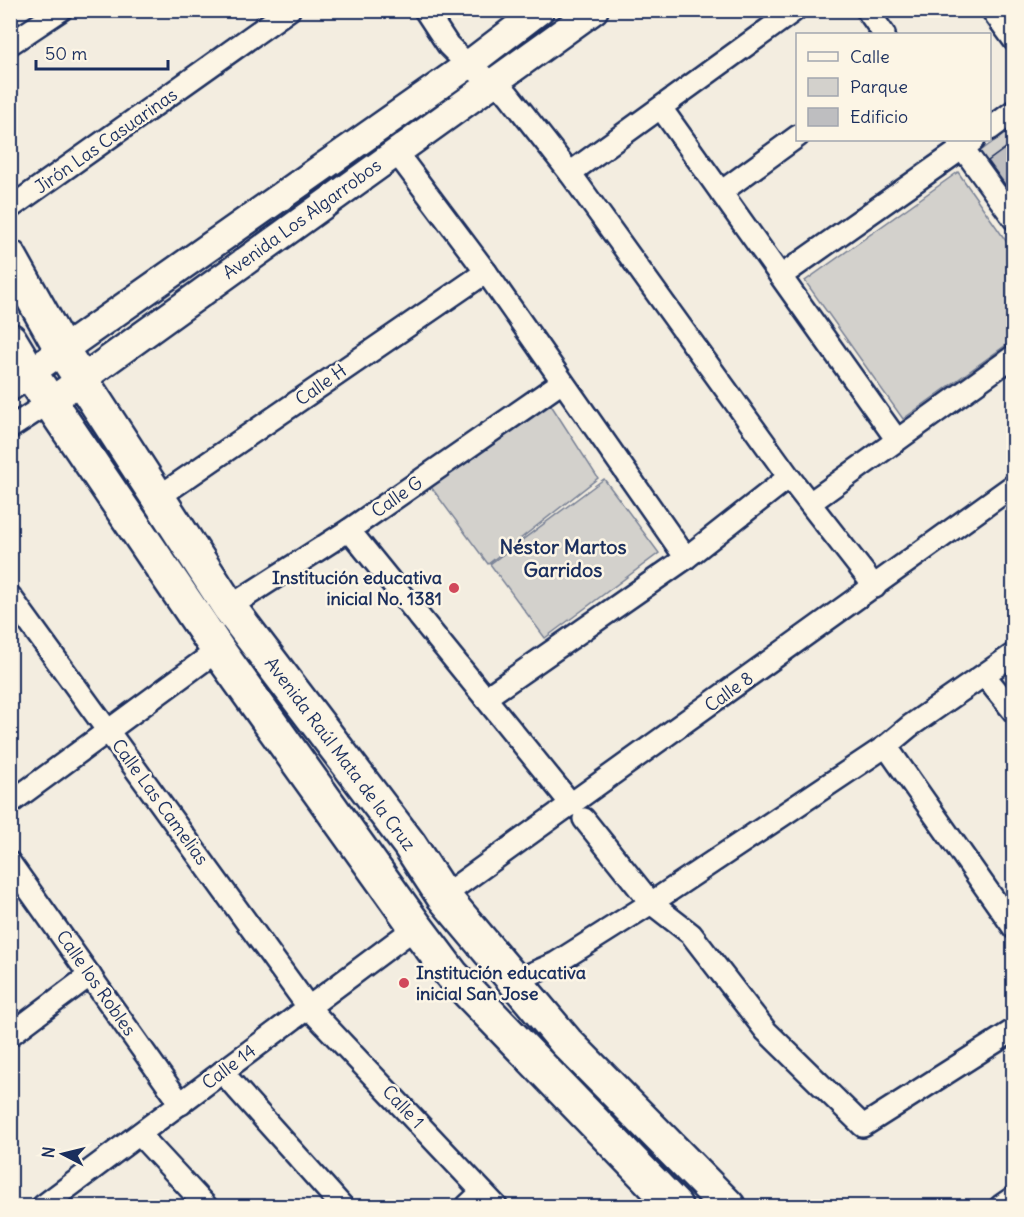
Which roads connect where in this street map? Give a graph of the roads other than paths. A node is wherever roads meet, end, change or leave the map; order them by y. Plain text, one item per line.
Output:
1 (289, 10) edge
2 (425, 10) edge
3 (540, 10) edge
4 (594, 10) edge
5 (795, 10) edge
6 (867, 10) edge
7 (992, 10) edge
8 (53, 13) edge
9 (883, 33) edge
10 (1014, 40) edge
11 (10, 44) edge
12 (468, 65) junction
13 (491, 83) junction
14 (661, 108) junction
15 (1014, 111) edge
16 (991, 128) edge
17 (796, 137) edge
18 (965, 142) edge
19 (396, 152) junction
20 (570, 173) junction
21 (721, 192) junction
22 (10, 208) edge
23 (1014, 219) edge
24 (10, 257) edge
25 (486, 272) junction
26 (781, 276) junction
27 (10, 340) edge
28 (62, 350) junction
29 (1014, 356) edge
30 (81, 378) junction
31 (20, 380) edge
32 (562, 382) junction
33 (50, 402) junction
34 (10, 428) edge
35 (897, 440) junction
36 (789, 477) junction
37 (1014, 485) edge
38 (157, 498) junction
39 (810, 503) junction
40 (349, 530) junction
41 (686, 558) junction
42 (875, 587) junction
43 (10, 596) edge
44 (229, 607) junction
45 (218, 650) junction
46 (1014, 654) edge
47 (984, 675) junction
48 (485, 698) junction
49 (1014, 712) edge
50 (109, 731) junction
51 (886, 746) junction
52 (10, 803) edge
53 (578, 812) junction
54 (13, 871) edge
55 (444, 896) junction
56 (651, 903) junction
57 (416, 927) junction
58 (1014, 928) edge
59 (90, 975) junction
60 (515, 981) junction
61 (309, 1008) junction
62 (1014, 1030) edge
63 (10, 1035) edge
64 (222, 1072) junction
65 (181, 1104) junction
66 (140, 1135) junction
67 (691, 1170) junction
68 (1014, 1197) edge
69 (482, 1202) edge
70 (664, 1203) edge
71 (52, 1204) edge
72 (720, 1204) edge
73 (206, 1206) edge
74 (342, 1206) edge
75 (1000, 1206) edge

1 - 22 street, Jirón Las Casuarinas
2 - 12 street
3 - 12 street, Avenida Los Algarrobos
4 - 13 street, Avenida Los Algarrobos
5 - 14 street
6 - 9 street
7 - 10 street
8 - 11 street
12 - 13 street
12 - 28 street, Avenida Los Algarrobos
13 - 19 street, Avenida Los Algarrobos
13 - 20 street
14 - 20 street
14 - 21 street
15 - 16 street
17 - 21 street
18 - 23 street
18 - 26 street
19 - 25 street
19 - 30 street, Avenida Los Algarrobos
20 - 36 street
21 - 26 street
24 - 28 main road, Avenida Raúl Mata de la Cruz
25 - 32 street
25 - 38 street, Calle H
26 - 35 street
27 - 31 main road, Avenida Raúl Mata de la Cruz
28 - 30 main road, Avenida Raúl Mata de la Cruz
28 - 31 street, Avenida Los Algarrobos
29 - 35 street
30 - 33 street, Avenida Los Algarrobos
30 - 38 main road, Avenida Raúl Mata de la Cruz
31 - 33 main road, Avenida Raúl Mata de la Cruz
32 - 40 street, Calle G
32 - 41 street
33 - 34 street, Avenida Los Algarrobos
33 - 45 main road, Avenida Raúl Mata de la Cruz
35 - 39 street
36 - 39 street
36 - 41 street
37 - 42 street, Calle 8
38 - 44 main road, Avenida Raúl Mata de la Cruz
39 - 42 street
40 - 44 street, Calle G
40 - 48 street
41 - 48 street
42 - 53 street, Calle 8
43 - 50 street, Calle Las Camelias
44 - 55 main road, Avenida Raúl Mata de la Cruz
45 - 50 street
45 - 57 main road, Avenida Raúl Mata de la Cruz
46 - 47 street
47 - 49 street
47 - 51 street
48 - 53 street
50 - 52 street
50 - 61 street, Calle Las Camelias
51 - 56 street
51 - 58 street
53 - 55 street, Calle 8
53 - 56 street
54 - 59 street, Calle los Robles
55 - 60 main road, Avenida Raúl Mata de la Cruz
56 - 60 street
56 - 62 street
57 - 61 street, Calle 14
57 - 70 main road, Avenida Raúl Mata de la Cruz
59 - 63 street
59 - 65 street, Calle los Robles
60 - 67 main road, Avenida Raúl Mata de la Cruz
61 - 64 street, Calle 14
61 - 69 street, Calle 1
64 - 65 street, Calle 14
64 - 74 street
65 - 66 street, Calle 14
66 - 71 street, Calle 14
66 - 73 street
67 - 70 street
67 - 72 main road, Avenida Raúl Mata de la Cruz
68 - 75 street

